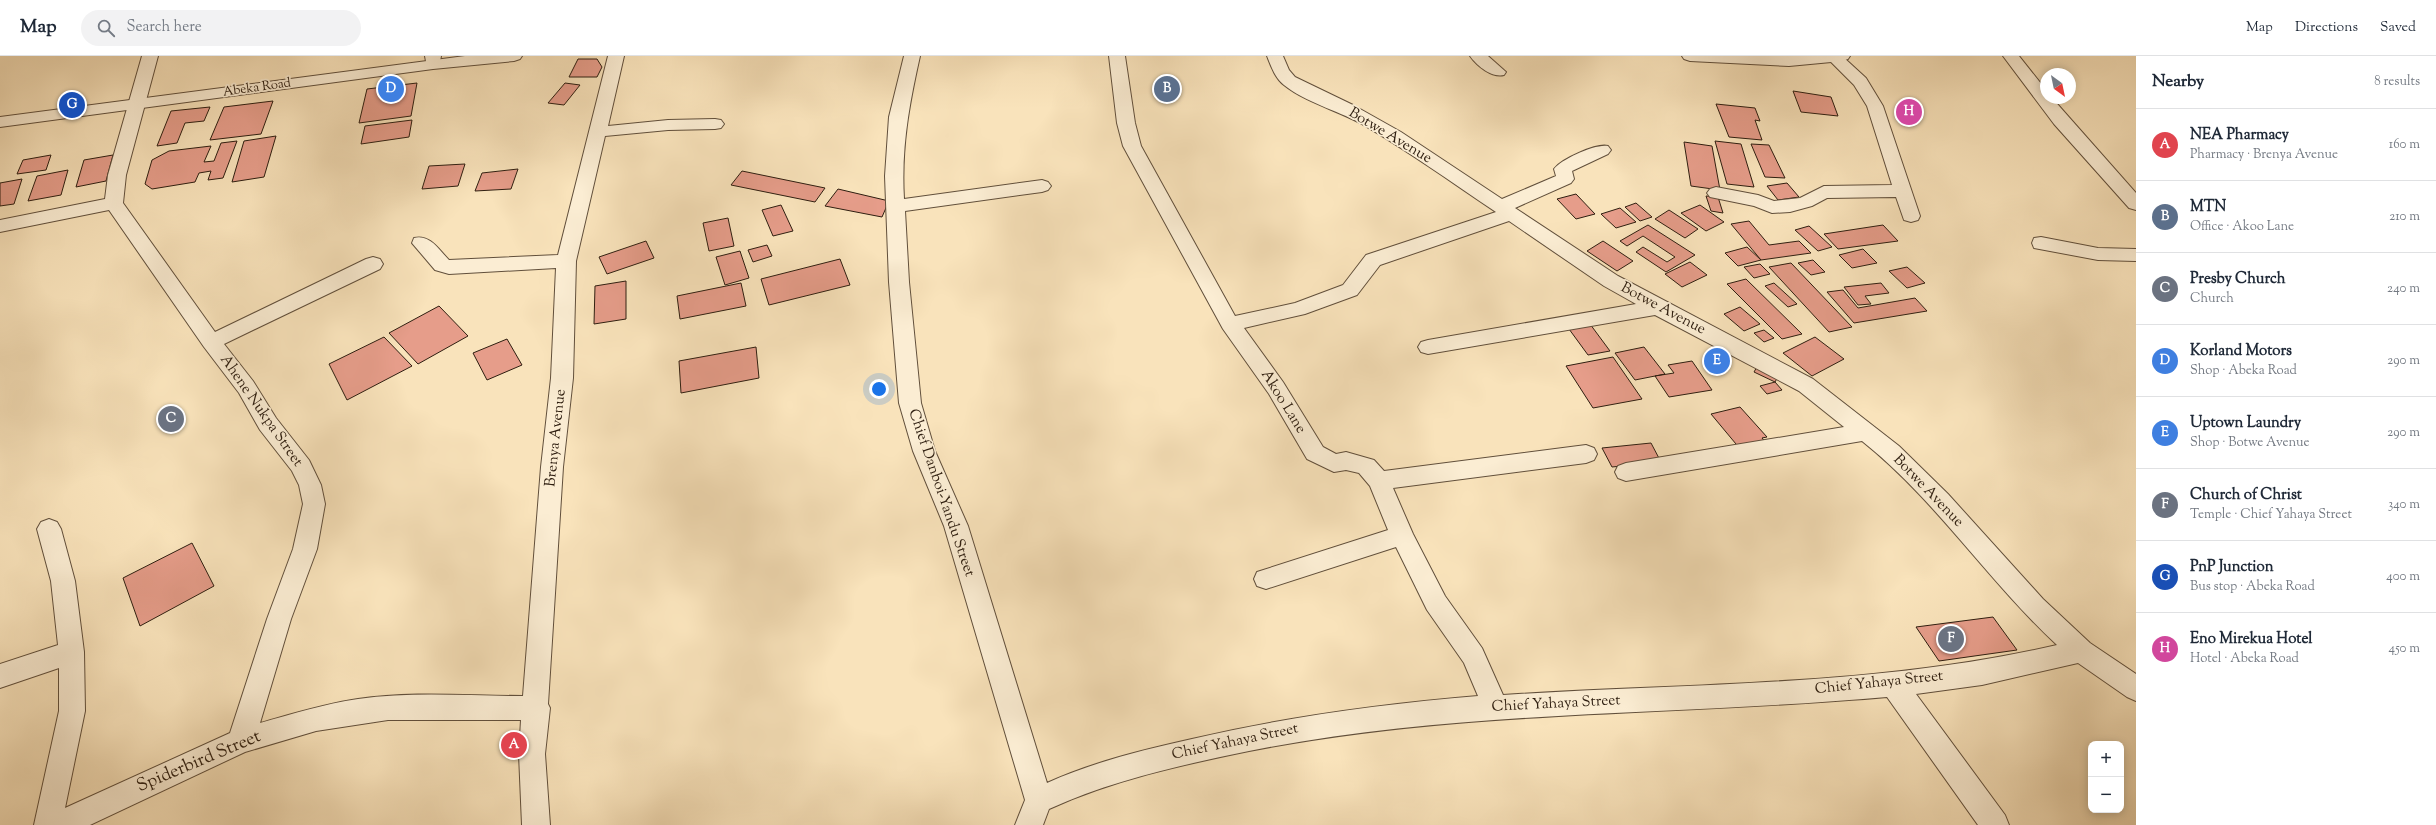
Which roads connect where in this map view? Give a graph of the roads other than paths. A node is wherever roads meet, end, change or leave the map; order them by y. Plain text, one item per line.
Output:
1 (150, 56) edge
2 (514, 56) edge
3 (616, 56) edge
4 (912, 56) edge
5 (1117, 56) edge
6 (1275, 56) edge
7 (1478, 56) edge
8 (1690, 56) edge
9 (1836, 56) edge
10 (2011, 56) edge
11 (433, 60) edge
12 (1498, 72) dead end
13 (138, 104) junction
14 (0, 122) edge
15 (715, 124) dead end
16 (596, 132) junction
17 (1602, 150) dead end
18 (1042, 186) dead end
19 (1902, 191) junction
20 (1716, 192) dead end
21 (114, 203) junction
22 (2136, 204) edge
23 (895, 206) junction
24 (1506, 211) junction
25 (1911, 216) dead end
26 (0, 226) edge
27 (421, 243) dead end
28 (2041, 243) dead end
29 (2136, 255) edge
30 (566, 262) junction
31 (372, 264) dead end
32 (1659, 308) junction
33 (1230, 324) junction
34 (211, 342) junction
35 (1428, 347) dead end
36 (1867, 432) junction
37 (1586, 454) dead end
38 (1626, 472) dead end
39 (1379, 481) junction
40 (49, 529) dead end
41 (1402, 535) junction
42 (1266, 579) dead end
43 (2081, 651) junction
44 (71, 652) junction
45 (0, 676) edge
46 (1892, 683) junction
47 (2136, 689) edge
48 (1496, 707) junction
49 (537, 708) junction
50 (241, 741) junction
51 (1040, 800) junction
52 (48, 825) edge
53 (58, 825) edge
54 (536, 825) edge
55 (1029, 825) edge
56 (1995, 825) edge

1 - 13 street
2 - 11 street, Abeka Road
3 - 16 street, Brenya Avenue
4 - 23 street, Chief Danboi-Yandu Street
5 - 33 street, Akoo Lane
6 - 24 street, Botwe Avenue
7 - 12 street
8 - 9 street
9 - 19 street
10 - 22 street
11 - 13 street, Abeka Road
13 - 14 street, Abeka Road
13 - 21 street
15 - 16 street
16 - 30 street, Brenya Avenue
17 - 24 street
18 - 23 street
19 - 20 street
19 - 25 street
21 - 26 street
21 - 34 street, Ahene Nukpa Street
23 - 51 street, Chief Danboi-Yandu Street
24 - 32 street, Botwe Avenue
24 - 33 street
27 - 30 street
28 - 29 street
30 - 49 street, Brenya Avenue
31 - 34 street
32 - 35 street
32 - 36 street, Botwe Avenue
33 - 39 street, Akoo Lane
34 - 50 street, Ahene Nukpa Street
36 - 38 street
36 - 43 street, Botwe Avenue
37 - 39 street
39 - 41 street, Akoo Lane
40 - 44 street
41 - 42 street
41 - 48 street, Akoo Lane
43 - 46 street, Chief Yahaya Street
43 - 47 street, Botwe Avenue
44 - 45 street
44 - 52 street
46 - 48 street, Chief Yahaya Street
46 - 56 street
48 - 51 street, Chief Yahaya Street
49 - 50 street, Spiderbird Street
49 - 54 street, Brenya Avenue
50 - 53 street, Spiderbird Street
51 - 55 street

